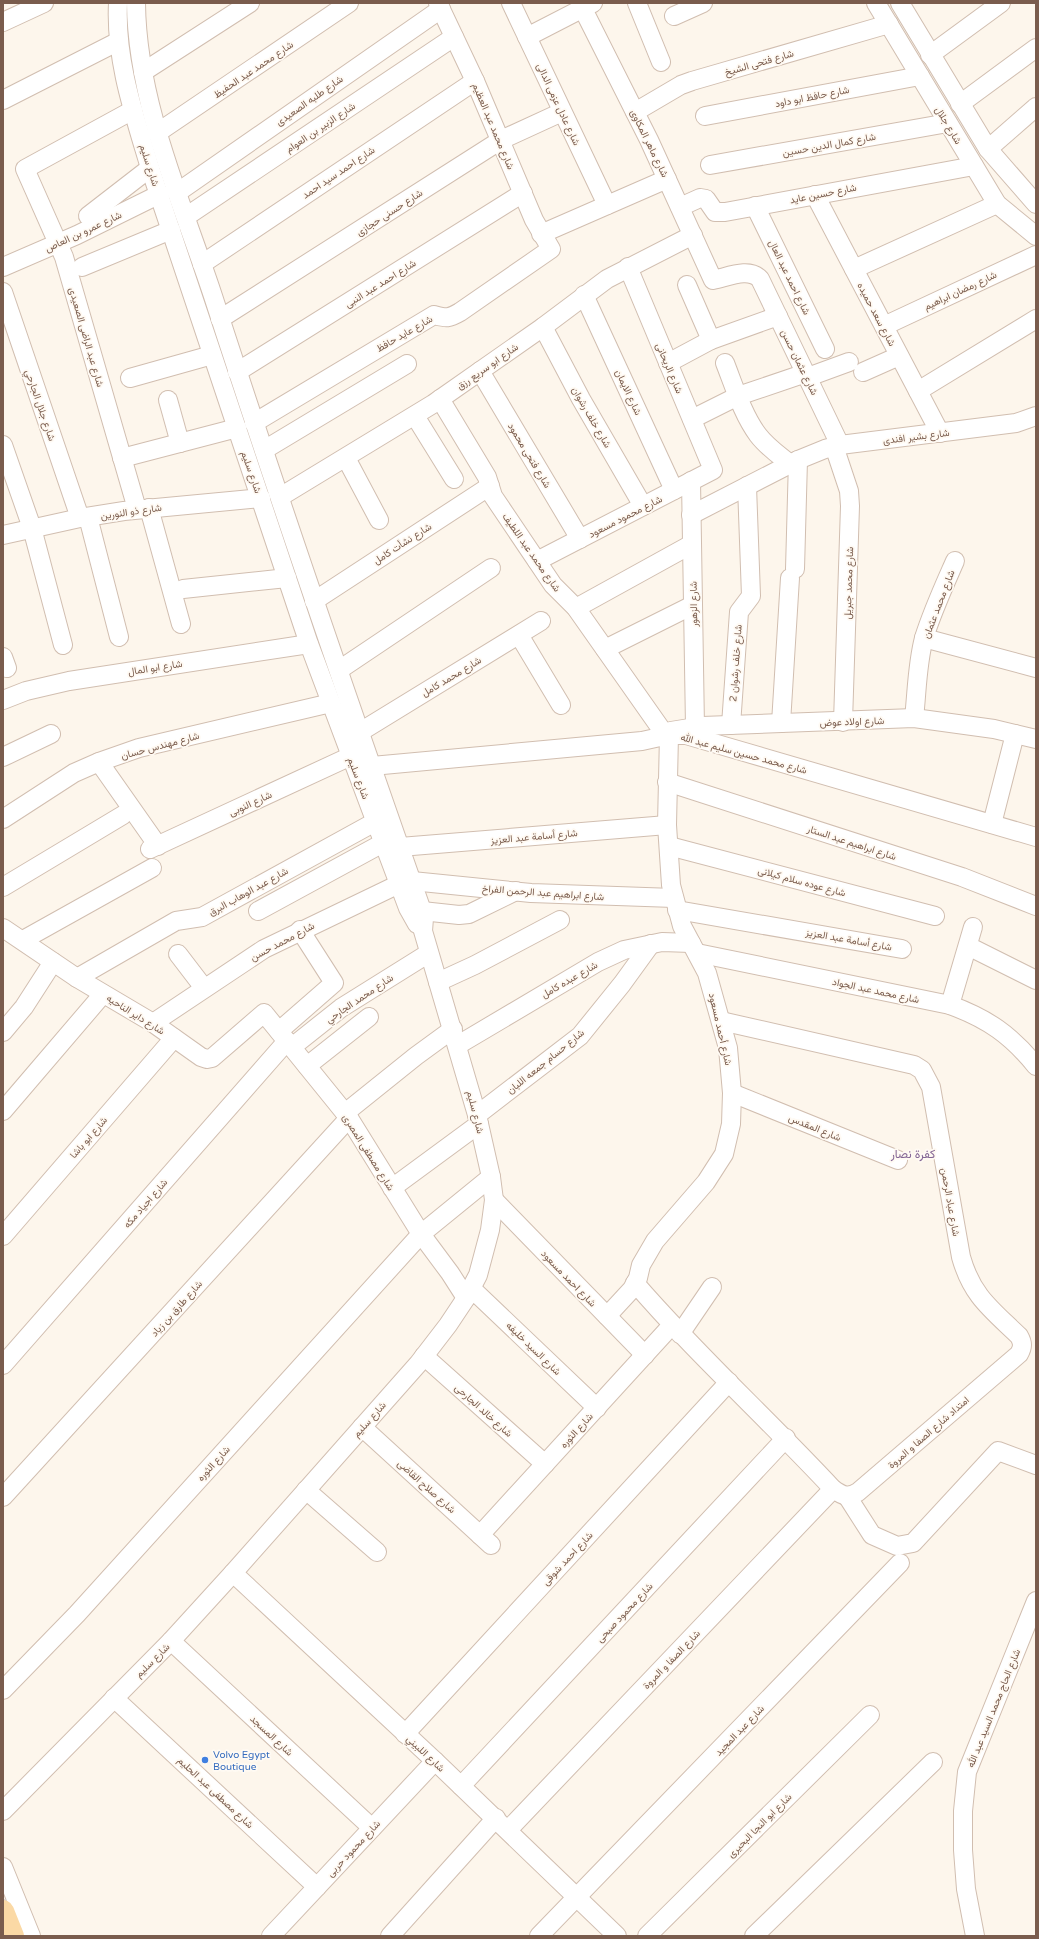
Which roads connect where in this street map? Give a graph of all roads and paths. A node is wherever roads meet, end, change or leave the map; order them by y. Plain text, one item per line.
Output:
1 (44, 3) edge
2 (118, 3) edge
3 (136, 3) edge
4 (250, 3) edge
5 (349, 3) edge
6 (511, 3) edge
7 (637, 3) edge
8 (703, 3) edge
9 (876, 3) edge
10 (900, 3) edge
11 (1001, 3) edge
12 (440, 6) edge
13 (588, 6) edge
14 (674, 16) dead end
15 (3, 22) edge
16 (889, 24) junction
17 (454, 37) junction
18 (527, 37) junction
19 (119, 41) junction
20 (1036, 48) edge
21 (930, 55) junction
22 (661, 62) dead end
23 (143, 72) junction
24 (920, 76) junction
25 (475, 81) junction
26 (3, 100) edge
27 (960, 104) junction
28 (1036, 107) edge
29 (133, 110) junction
30 (562, 112) junction
31 (635, 112) junction
32 (705, 116) dead end
33 (948, 123) junction
34 (157, 133) junction
35 (501, 140) junction
36 (988, 149) junction
37 (710, 165) dead end
38 (974, 166) junction
39 (150, 168) junction
40 (667, 179) junction
41 (178, 192) junction
42 (160, 194) junction
43 (523, 194) junction
44 (816, 194) junction
45 (1035, 201) edge
46 (997, 204) junction
47 (607, 205) junction
48 (755, 206) junction
49 (680, 207) junction
50 (88, 216) dead end
51 (187, 216) junction
52 (172, 230) junction
53 (541, 234) junction
54 (693, 235) junction
55 (1036, 236) edge
56 (58, 243) junction
57 (551, 249) joint
58 (1036, 256) edge
59 (202, 264) junction
60 (4, 265) edge
61 (82, 267) dead end
62 (628, 267) junction
63 (854, 269) junction
64 (760, 279) joint
65 (686, 285) dead end
66 (3, 292) edge
67 (584, 294) junction
68 (778, 316) junction
69 (1036, 318) edge
70 (220, 319) junction
71 (884, 326) junction
72 (543, 327) junction
73 (711, 340) junction
74 (825, 348) dead end
75 (212, 355) junction
76 (899, 356) junction
77 (849, 362) dead end
78 (668, 363) junction
79 (725, 363) dead end
80 (407, 364) dead end
81 (480, 371) junction
82 (237, 372) junction
83 (863, 372) dead end
84 (807, 375) junction
85 (130, 378) dead end
86 (918, 391) junction
87 (738, 396) junction
88 (440, 399) junction
89 (168, 400) dead end
90 (415, 416) junction
91 (1036, 416) edge
92 (692, 419) junction
93 (254, 423) junction
94 (236, 428) junction
95 (940, 433) junction
96 (180, 443) junction
97 (3, 445) edge
98 (837, 445) junction
99 (264, 450) junction
100 (122, 458) junction
101 (346, 458) junction
102 (794, 462) junction
103 (713, 470) joint
104 (454, 479) dead end
105 (691, 481) junction
106 (490, 486) junction
107 (746, 486) junction
108 (674, 490) junction
109 (280, 497) junction
110 (261, 498) junction
111 (643, 506) junction
112 (143, 508) junction
113 (691, 515) junction
114 (84, 517) junction
115 (379, 520) dead end
116 (32, 528) junction
117 (3, 535) edge
118 (580, 539) junction
119 (692, 544) junction
120 (537, 561) junction
121 (955, 561) dead end
122 (491, 568) dead end
123 (288, 578) junction
124 (183, 588) dead end
125 (314, 600) junction
126 (693, 605) junction
127 (576, 608) junction
128 (541, 621) dead end
129 (181, 624) dead end
130 (519, 635) junction
131 (119, 638) dead end
132 (924, 638) junction
133 (309, 644) junction
134 (63, 645) dead end
135 (606, 650) junction
136 (1036, 668) edge
137 (339, 670) junction
138 (3, 700) edge
139 (331, 703) junction
140 (561, 705) dead end
141 (914, 718) junction
142 (843, 722) junction
143 (781, 723) junction
144 (731, 725) junction
145 (695, 727) junction
146 (360, 732) junction
147 (51, 734) dead end
148 (1015, 734) junction
149 (667, 735) junction
150 (1036, 739) edge
151 (351, 756) junction
152 (3, 757) edge
153 (99, 762) junction
154 (372, 766) junction
155 (667, 782) junction
156 (123, 815) dead end
157 (3, 819) edge
158 (375, 822) junction
159 (992, 824) junction
160 (667, 826) junction
161 (1036, 837) edge
162 (392, 845) junction
163 (668, 846) junction
164 (152, 868) dead end
165 (405, 882) junction
166 (3, 887) edge
167 (516, 891) junction
168 (676, 904) junction
169 (1036, 906) edge
170 (258, 911) dead end
171 (422, 911) junction
172 (935, 916) dead end
173 (560, 920) dead end
174 (3, 928) edge
175 (974, 928) dead end
176 (300, 930) junction
177 (423, 930) junction
178 (24, 940) junction
179 (651, 944) junction
180 (968, 946) junction
181 (694, 948) junction
182 (902, 948) dead end
183 (429, 953) junction
184 (178, 954) dead end
185 (53, 962) junction
186 (78, 978) junction
187 (1036, 980) edge
188 (438, 982) junction
189 (204, 988) junction
190 (103, 994) junction
191 (950, 1005) junction
192 (264, 1012) joint
193 (369, 1017) dead end
194 (721, 1021) junction
195 (153, 1023) junction
196 (3, 1032) edge
197 (455, 1037) junction
198 (174, 1038) junction
199 (286, 1040) junction
200 (307, 1066) junction
201 (1036, 1066) edge
202 (732, 1093) junction
203 (3, 1111) edge
204 (347, 1116) junction
205 (478, 1120) junction
206 (898, 1160) dead end
207 (491, 1177) junction
208 (392, 1188) junction
209 (494, 1200) junction
210 (421, 1234) junction
211 (3, 1236) edge
212 (635, 1283) junction
213 (712, 1287) dead end
214 (468, 1293) junction
215 (607, 1316) junction
216 (676, 1330) junction
217 (1019, 1354) joint
218 (645, 1355) junction
219 (424, 1356) junction
220 (3, 1365) edge
221 (730, 1382) junction
222 (597, 1408) junction
223 (362, 1427) junction
224 (786, 1438) junction
225 (545, 1464) junction
226 (1036, 1465) edge
227 (306, 1490) junction
228 (840, 1492) junction
229 (3, 1497) edge
230 (486, 1540) joint
231 (377, 1552) dead end
232 (900, 1563) dead end
233 (233, 1573) junction
234 (1036, 1601) edge
235 (171, 1641) junction
236 (3, 1690) edge
237 (114, 1698) junction
238 (870, 1715) dead end
239 (405, 1734) junction
240 (436, 1761) junction
241 (934, 1762) dead end
242 (461, 1786) junction
243 (3, 1811) edge
244 (502, 1824) junction
245 (372, 1828) junction
246 (3, 1867) edge
247 (317, 1887) junction
248 (577, 1898) junction
249 (3, 1911) edge
250 (13, 1936) edge
251 (31, 1936) edge
252 (271, 1936) edge
253 (390, 1936) edge
254 (539, 1936) edge
255 (617, 1936) edge
256 (647, 1936) edge
257 (754, 1936) edge
258 (975, 1936) edge

1 - 15 street
2 - 19 street, شارع سليم
3 - 23 street, شارع سليم
4 - 23 street
5 - 34 street, شارع محمد عبد الحفيظ
6 - 18 street, شارع عادل عزمى الدالى
7 - 22 street
8 - 14 street
9 - 16 street, شارع جلال
10 - 21 street, شارع جلال
11 - 21 street
12 - 17 street, شارع محمد عبد العظيم
12 - 41 street, شارع طلبه الصعيدى
13 - 18 street
13 - 31 street, شارع ماهر المكاوى
16 - 24 street, شارع جلال
16 - 31 street, شارع فتحى الشيخ
17 - 25 street, شارع محمد عبد العظيم
17 - 51 street, شارع الزبير بن العوام
18 - 30 street, شارع عادل عزمى الدالى
19 - 26 street
19 - 29 street, شارع سليم
20 - 27 street
21 - 27 street, شارع جلال
23 - 34 street, شارع سليم
24 - 32 street, شارع حافظ ابو داود
24 - 33 street, شارع جلال
25 - 35 street, شارع محمد عبد العظيم
25 - 59 street, شارع احمد سيد احمد
27 - 36 street, شارع جلال
28 - 36 street
29 - 39 street, شارع سليم
29 - 56 street, شارع عبد الراضى الصعيدى
30 - 35 street, شارع حسنى حجازى
30 - 47 street, شارع عادل عزمى الدالى
31 - 40 street, شارع ماهر المكاوى
33 - 37 street, شارع كمال الدين حسين
33 - 38 street, شارع جلال
34 - 41 street, شارع سليم
35 - 43 street, شارع محمد عبد العظيم
35 - 70 street, شارع حسنى حجازى
36 - 45 street, شارع جلال
38 - 44 street, شارع حسين عايد
38 - 46 street, شارع جلال
39 - 42 street, شارع سليم
39 - 50 street
40 - 47 street
40 - 49 street, شارع ماهر المكاوى
41 - 51 street, شارع سليم
42 - 52 street, شارع سليم
42 - 56 street, شارع عمرو بن العاص
43 - 53 street, شارع محمد عبد العظيم
43 - 82 street, شارع احمد عبد النبى
44 - 48 street, شارع حسين عايد
44 - 63 street, شارع سعد حميده
46 - 55 street, شارع جلال
46 - 63 street
47 - 53 street
48 - 49 street, شارع حسين عايد
48 - 74 street, شارع احمد عبد العال
49 - 54 street, شارع ماهر المكاوى
51 - 59 street, شارع سليم
52 - 61 street
52 - 75 street, شارع سليم
53 - 57 street, شارع محمد عبد العظيم
54 - 62 street, شارع ابو سريع رزق
54 - 64 street, شارع ماهر المكاوى
56 - 60 street, شارع عمرو بن العاص
56 - 100 street, شارع عبد الراضى الصعيدى
57 - 93 street, شارع عايد حافظ
58 - 71 street, شارع رمضان ابراهيم
59 - 70 street, شارع سليم
62 - 67 street, شارع ابو سريع رزق
62 - 78 street, شارع الريحانى
63 - 71 street, شارع سعد حميده
64 - 68 street, شارع عثمان حسن
65 - 73 street
66 - 114 street, شارع جلال الجارحي
67 - 72 street, شارع ابو سريع رزق
67 - 108 street, شارع الايمان
68 - 73 street
68 - 84 street, شارع عثمان حسن
69 - 86 street
70 - 82 street, شارع سليم
71 - 76 street, شارع سعد حميده
72 - 81 street, شارع ابو سريع رزق
72 - 111 street, شارع خلف رشوان
73 - 78 street
75 - 85 street
75 - 94 street, شارع سليم
76 - 83 street
76 - 86 street, شارع سعد حميده
77 - 84 street
78 - 92 street, شارع الريحانى
79 - 87 street
80 - 99 street
81 - 88 street, شارع ابو سريع رزق
81 - 118 street, شارع فتحى محمود
82 - 93 street, شارع سليم
84 - 87 street
84 - 98 street, شارع عثمان حسن
86 - 95 street, شارع سعد حميده
87 - 92 street
87 - 102 street
88 - 90 street, شارع ابو سريع رزق
88 - 106 street, شارع محمد عبد اللطيف
89 - 96 street
90 - 101 street, شارع ابو سريع رزق
90 - 104 street
91 - 95 street, شارع بشير افندى
92 - 103 street, شارع الريحانى
93 - 99 street, شارع سليم
94 - 96 street
94 - 110 street, شارع سليم
95 - 98 street, شارع بشير افندى
96 - 100 street
97 - 116 street
98 - 102 street, شارع بشير افندى
98 - 142 street, شارع محمد جبريل
99 - 109 street, شارع سليم
100 - 112 street, شارع عبد الراضى الصعيدى
101 - 109 street, شارع ابو سريع رزق
101 - 115 street
102 - 107 street, شارع بشير افندى
102 - 143 street
103 - 105 street, شارع محمود مسعود
105 - 108 street, شارع محمود مسعود
105 - 113 street, شارع الزهور
106 - 120 street, شارع محمد عبد اللطيف
106 - 125 street, شارع نشأت كامل
107 - 113 street, شارع بشير افندى
107 - 144 street, شارع خلف رشوان 2
108 - 111 street, شارع محمود مسعود
109 - 125 street, شارع سليم
110 - 112 street, شارع ذو النورين
110 - 123 street, شارع سليم
111 - 118 street, شارع محمود مسعود
112 - 114 street, شارع ذو النورين
112 - 129 street, شارع عبد الراضى الصعيدى
113 - 119 street, شارع الزهور
114 - 116 street, شارع ذو النورين
114 - 131 street, شارع جلال الجارحي
116 - 117 street, شارع ذو النورين
116 - 134 street
118 - 120 street, شارع محمود مسعود
119 - 126 street, شارع الزهور
119 - 127 street
120 - 127 street, شارع محمد عبد اللطيف
121 - 132 street, شارع محمد عثمان
122 - 137 street
123 - 124 street
123 - 133 street, شارع سليم
125 - 137 street, شارع سليم
126 - 135 street
126 - 145 street, شارع الزهور
127 - 135 street, شارع محمد عبد اللطيف
128 - 130 street, شارع محمد كامل
130 - 140 street
130 - 146 street, شارع محمد كامل
132 - 136 street
132 - 141 street, شارع محمد عثمان
133 - 138 street, شارع ابو المال
133 - 139 street, شارع سليم
135 - 149 street, شارع محمد عبد اللطيف
137 - 146 street, شارع سليم
139 - 151 street, شارع سليم
139 - 153 street, شارع مهندس حسان
141 - 142 street, شارع اولاد عوض
141 - 148 street, شارع اولاد عوض
142 - 143 street, شارع اولاد عوض
143 - 144 street, شارع اولاد عوض
144 - 145 street, شارع اولاد عوض
145 - 149 street, شارع اولاد عوض
146 - 154 street, شارع سليم
147 - 152 street
148 - 150 street, شارع اولاد عوض
148 - 159 street
149 - 154 street, شارع محمد حسين سليم عبد الله
149 - 155 street, شارع أحمد مسعود
149 - 159 street, شارع محمد حسين سليم عبد الله
151 - 153 street, شارع النوبى
151 - 158 street, شارع سليم
153 - 157 street, شارع مهندس حسان
154 - 162 street, شارع سليم
155 - 160 street, شارع أحمد مسعود
155 - 169 street, شارع ابراهيم عبد الستار
156 - 166 street
158 - 162 street, شارع سليم
158 - 186 street, شارع عبد الوهاب البرق
159 - 161 street, شارع محمد حسين سليم عبد الله
160 - 162 street, شارع أسامة عبد العزيز
160 - 163 street, شارع أحمد مسعود
162 - 165 street, شارع سليم
162 - 170 street
163 - 168 street, شارع أحمد مسعود
163 - 172 street, شارع عوده سلام كيلانى
164 - 178 street
165 - 167 street, شارع ابراهيم عبد الرحمن الفراخ
165 - 171 street, شارع سليم
165 - 176 street, شارع محمد حسن
165 - 177 street, شارع سليم
167 - 168 street, شارع ابراهيم عبد الرحمن الفراخ
167 - 171 street
168 - 181 street, شارع أحمد مسعود
168 - 182 street, شارع أسامة عبد العزيز
171 - 177 street, شارع سليم
173 - 188 street
174 - 178 street, شارع داير الناحيه
175 - 180 street
176 - 189 street, شارع محمد حسن
176 - 199 street
177 - 183 street, شارع سليم
178 - 185 street, شارع داير الناحيه
179 - 181 street, شارع عبده كامل
179 - 197 street, شارع عبده كامل
179 - 205 street, شارع حسام جمعه اللبان
180 - 187 street
180 - 191 street
181 - 191 street, شارع محمد عبد الجواد
181 - 194 street, شارع أحمد مسعود
183 - 188 street, شارع سليم
183 - 199 street, شارع محمد الجارحي
184 - 189 street
185 - 186 street, شارع داير الناحيه
185 - 196 street
186 - 190 street, شارع داير الناحيه
188 - 197 street, شارع سليم
189 - 195 street, شارع محمد حسن
190 - 195 street, شارع داير الناحيه
190 - 203 street
191 - 201 street, شارع محمد عبد الجواد
192 - 198 street, شارع داير الناحيه
192 - 199 street, شارع مصطفى المصرى
193 - 200 street
194 - 202 street, شارع أحمد مسعود
194 - 217 street, شارع عباد الرحمن
195 - 198 street, شارع داير الناحيه
197 - 204 street, شارع عبده كامل
197 - 205 street, شارع سليم
198 - 211 street, شارع ابو باشا
199 - 200 street, شارع مصطفى المصرى
199 - 220 street, شارع اجياد مكه
200 - 204 street, شارع مصطفى المصرى
202 - 206 street, شارع المقدس
202 - 212 street, شارع أحمد مسعود
204 - 208 street, شارع مصطفى المصرى
204 - 229 street, شارع طارق بن زياد
205 - 207 street, شارع سليم
205 - 208 street, شارع حسام جمعه اللبان
207 - 209 street, شارع سليم
207 - 210 street, شارع الثوره
208 - 210 street, شارع مصطفى المصرى
209 - 214 street, شارع سليم
209 - 215 street, شارع احمد مسعود
210 - 214 street, شارع مصطفى المصرى
210 - 236 street, شارع الثوره
212 - 215 street, شارع أحمد مسعود
212 - 216 street
213 - 216 street, شارع الثوره
214 - 219 street, شارع سليم
214 - 222 street, شارع السيد خليفه
215 - 218 street, شارع احمد مسعود
216 - 218 street, شارع الثوره
216 - 221 street
217 - 228 street, امتداد شارع الصفا و المروة
218 - 222 street, شارع الثوره
219 - 223 street, شارع سليم
219 - 225 street, شارع خالد الجارحى
221 - 224 street
221 - 239 street, شارع احمد شوقى
222 - 225 street, شارع الثوره
223 - 227 street, شارع سليم
223 - 230 street, شارع صلاح القاضى
224 - 228 street
224 - 242 street, شارع محمود صبحى
225 - 230 street, شارع الثوره
226 - 228 street
227 - 231 street
227 - 233 street, شارع سليم
228 - 244 street, شارع الصفا و المروة
232 - 248 street, شارع عبد المجيد
233 - 235 street, شارع سليم
233 - 239 street, شارع اللبيني
234 - 258 street, شارع الحاج محمد السيد عبد الله
235 - 237 street, شارع سليم
235 - 245 street, شارع المسجد
237 - 243 street, شارع سليم
237 - 247 street, شارع مصطفى عبد الحليم
238 - 256 street, شارع ابو النجا البحيرى
239 - 240 street, شارع اللبيني
240 - 242 street, شارع اللبيني
240 - 245 street, شارع محمود حربى
241 - 257 street
242 - 244 street, شارع اللبيني
244 - 248 street, شارع اللبيني
244 - 253 street, شارع الصفا و المروة
245 - 247 street, شارع محمود حربى
246 - 251 street
247 - 252 street, شارع محمود حربى
248 - 254 street, شارع عبد المجيد
248 - 255 street, شارع اللبيني
249 - 250 main road

